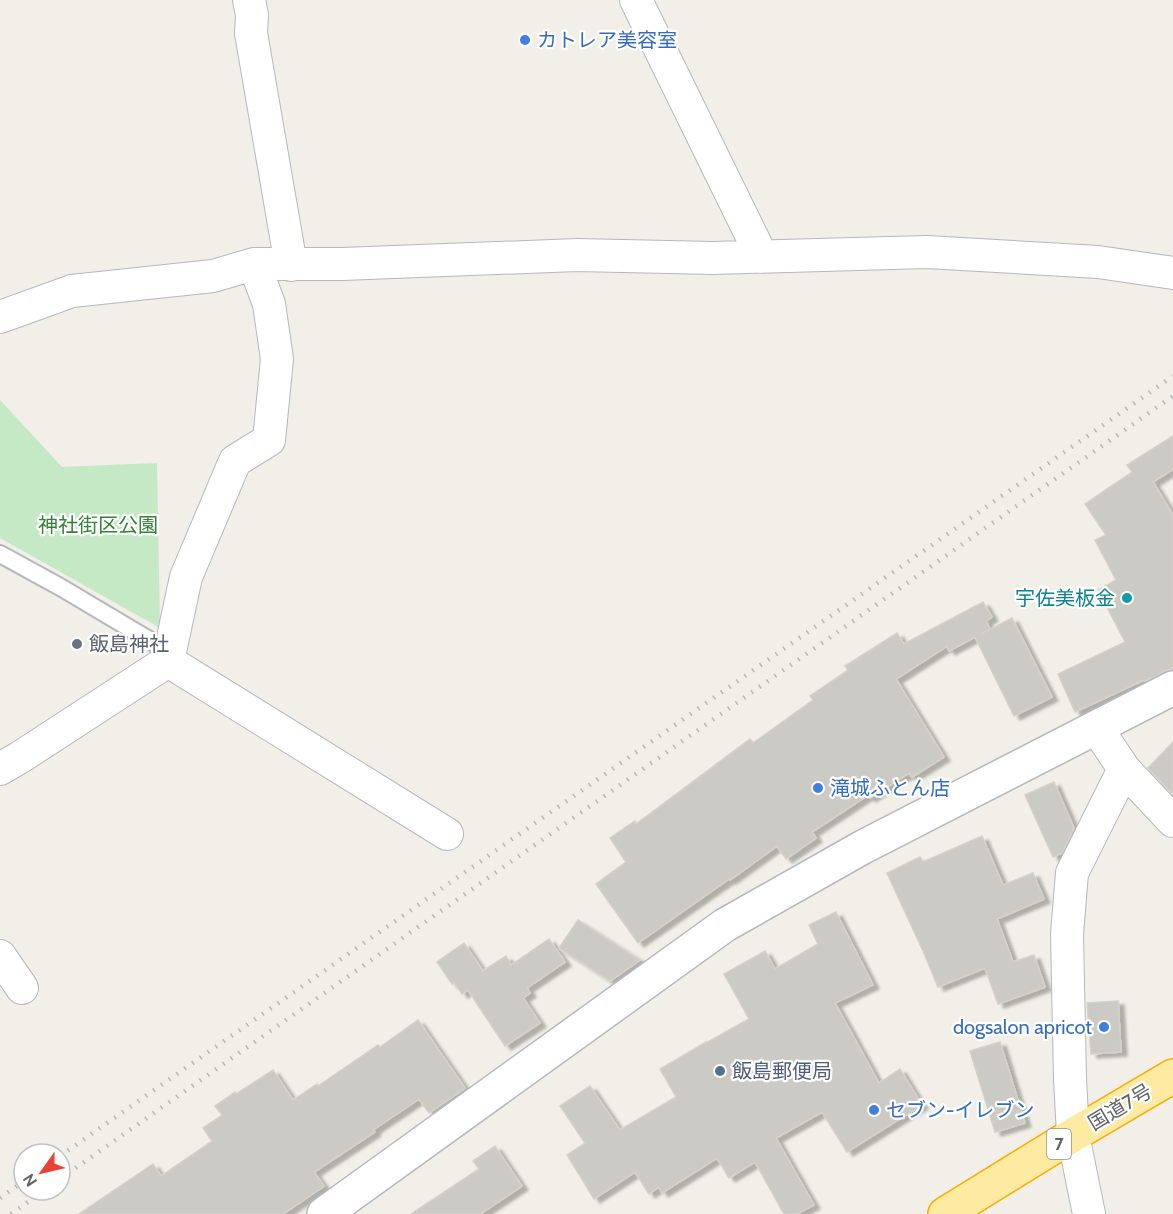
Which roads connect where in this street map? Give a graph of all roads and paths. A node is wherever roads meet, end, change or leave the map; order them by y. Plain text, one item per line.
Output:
1 (249, 0) edge
2 (636, 0) edge
3 (762, 257) junction
4 (254, 264) junction
5 (291, 265) junction
6 (1173, 273) edge
7 (0, 317) edge
8 (0, 554) edge
9 (168, 661) junction
10 (1173, 688) edge
11 (1096, 727) junction
12 (0, 769) edge
13 (1124, 770) junction
14 (1173, 821) edge
15 (447, 834) dead end
16 (0, 956) edge
17 (22, 988) dead end
18 (1173, 1076) edge
19 (1073, 1135) junction
20 (324, 1214) edge
21 (945, 1214) edge
22 (1089, 1214) edge

1 - 5 street
2 - 3 street
3 - 5 street
3 - 6 street
4 - 5 street
4 - 7 street
4 - 9 street
8 - 9 lane
9 - 12 street
9 - 15 street
10 - 11 street
11 - 13 street
11 - 20 street
13 - 14 street
13 - 19 street
16 - 17 street
18 - 19 highway, 国道7号 / 7
19 - 21 highway, 国道7号 / 7
19 - 22 street

